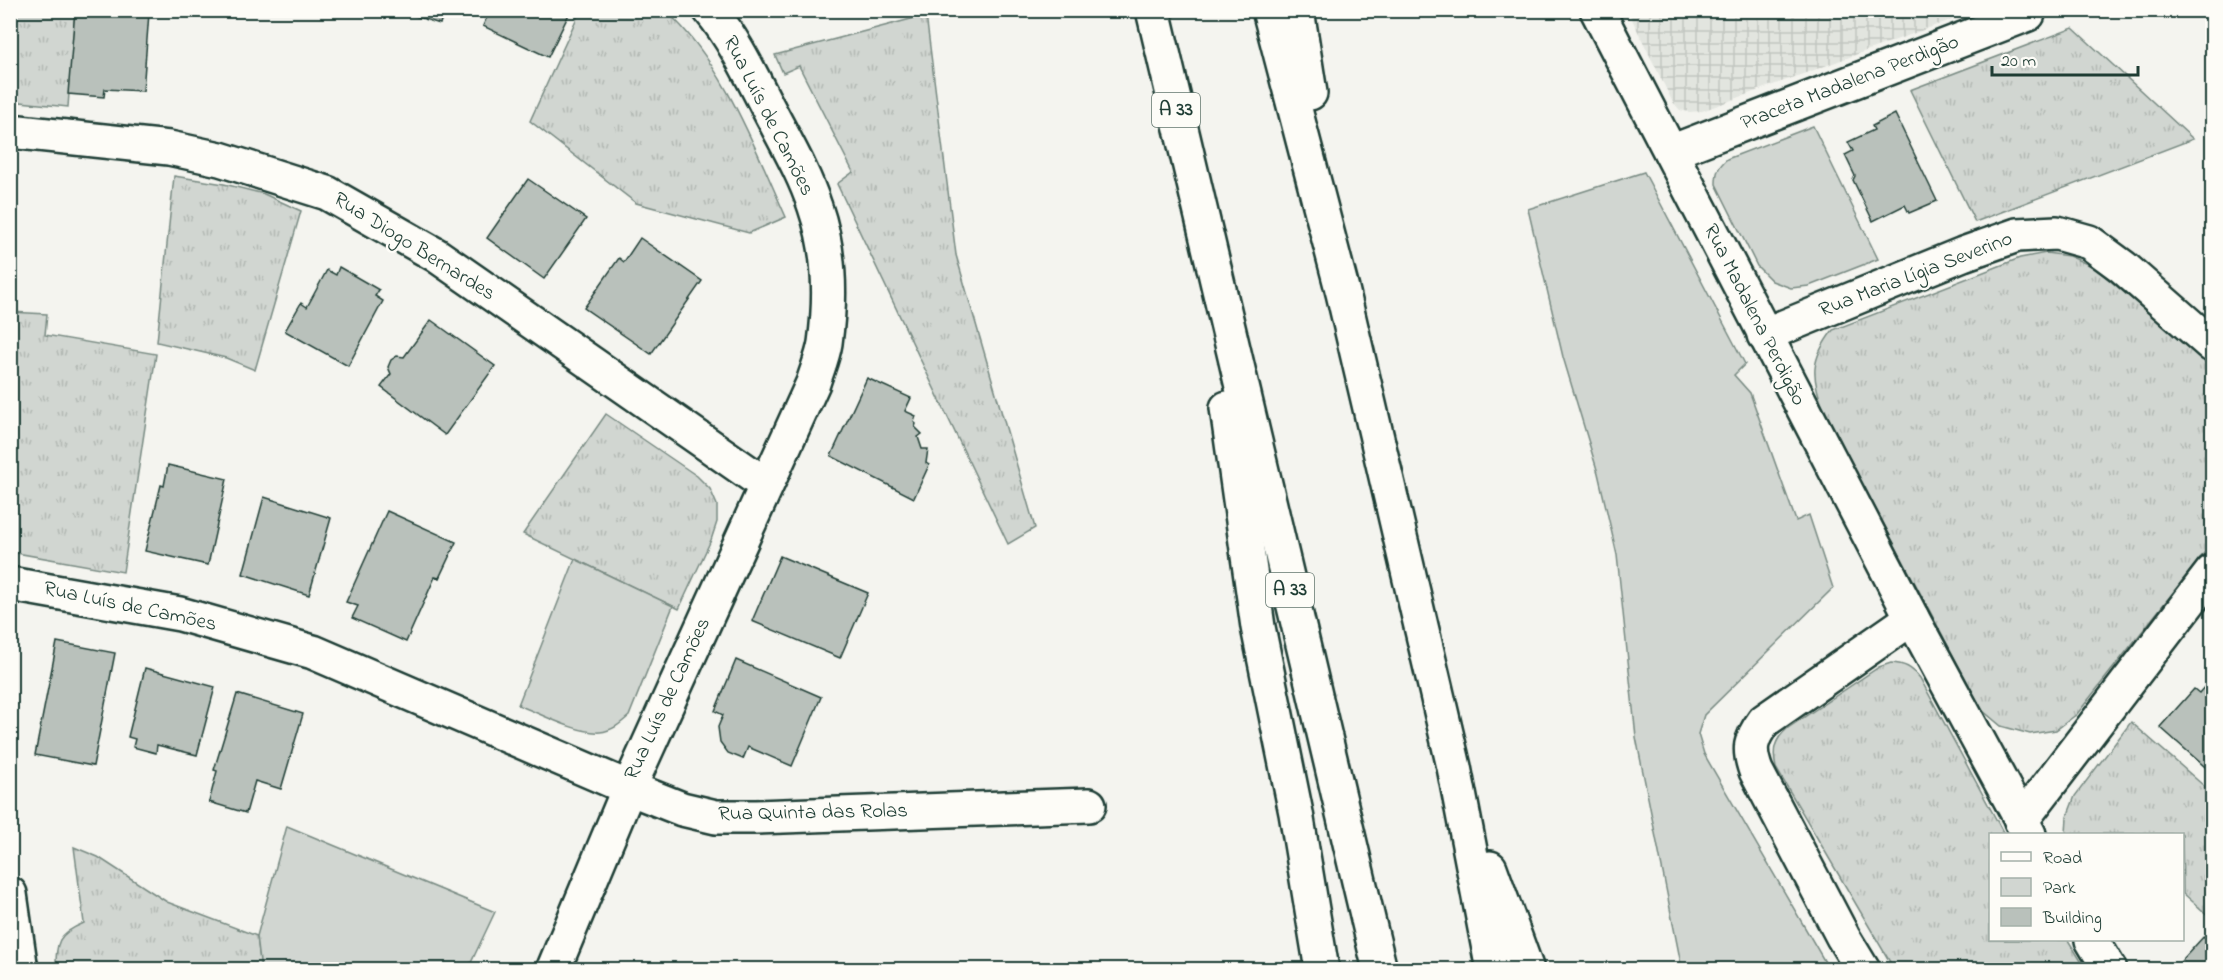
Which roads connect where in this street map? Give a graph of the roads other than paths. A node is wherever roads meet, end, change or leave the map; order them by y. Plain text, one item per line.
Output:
1 (710, 10) edge
2 (1153, 10) edge
3 (1269, 10) edge
4 (1297, 10) edge
5 (1597, 10) edge
6 (2028, 15) dead end
7 (10, 131) edge
8 (1671, 152) junction
9 (1199, 210) junction
10 (1343, 293) junction
11 (1764, 335) junction
12 (2212, 345) edge
13 (766, 485) junction
14 (2212, 572) edge
15 (10, 584) edge
16 (1912, 618) junction
17 (1454, 767) junction
18 (629, 788) junction
19 (1089, 804) dead end
20 (2025, 828) edge
21 (10, 894) edge
22 (2093, 941) edge
23 (21, 969) edge
24 (553, 969) edge
25 (1322, 969) edge
26 (1380, 969) edge
27 (1493, 969) edge
28 (1527, 969) edge
29 (1863, 969) edge
30 (2110, 969) edge

1 - 13 main road, Rua Luís de Camões
2 - 9 main road, A 33
3 - 10 main road
4 - 10 main road
5 - 8 main road, Rua Madalena Perdigão
6 - 8 main road, Praceta Madalena Perdigão
7 - 13 main road, Rua Diogo Bernardes
8 - 11 main road, Rua Madalena Perdigão
9 - 25 main road
9 - 26 main road, A 33
10 - 17 main road
11 - 12 main road, Rua Maria Lígia Severino
11 - 16 main road, Rua Madalena Perdigão
13 - 18 main road, Rua Luís de Camões
14 - 20 main road
15 - 18 main road, Rua Luís de Camões
16 - 20 main road, Rua Madalena Perdigão
16 - 29 main road
17 - 27 main road
17 - 28 main road
18 - 19 main road, Rua Quinta das Rolas
18 - 24 main road
21 - 23 main road
22 - 30 main road

